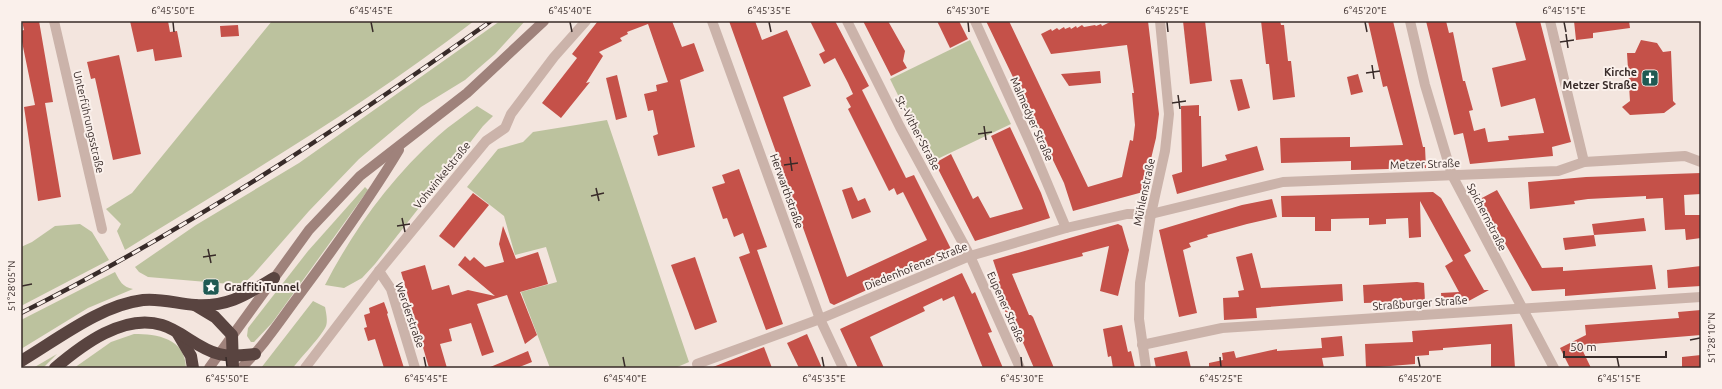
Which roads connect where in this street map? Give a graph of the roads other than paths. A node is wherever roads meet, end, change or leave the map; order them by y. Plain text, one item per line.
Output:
1 (54, 21) edge
2 (544, 21) edge
3 (586, 21) edge
4 (712, 21) edge
5 (847, 21) edge
6 (975, 21) edge
7 (1160, 21) edge
8 (1410, 21) edge
9 (1550, 21) edge
10 (402, 144) junction
11 (1584, 162) junction
12 (1701, 162) edge
13 (1452, 175) junction
14 (1151, 214) junction
15 (1066, 228) junction
16 (102, 229) dead end
17 (970, 256) junction
18 (379, 271) junction
19 (274, 278) junction
20 (1701, 297) edge
21 (195, 305) junction
22 (1521, 309) junction
23 (820, 319) junction
24 (177, 332) junction
25 (232, 335) junction
26 (1142, 345) junction
27 (219, 354) junction
28 (255, 354) junction
29 (234, 356) junction
30 (21, 361) edge
31 (697, 364) dead end
32 (55, 368) edge
33 (193, 368) edge
34 (209, 368) edge
35 (233, 368) edge
36 (241, 368) edge
37 (305, 368) edge
38 (415, 368) edge
39 (843, 368) edge
40 (1020, 368) edge
41 (1146, 368) edge
42 (1554, 368) edge

1 - 16 street, Unterführungsstraße
2 - 10 main road
3 - 18 street, Vohwinkelstraße
4 - 23 street, Herwarthstraße
5 - 17 street, St.-Vither-Straße
6 - 15 street, Malmedyer Straße
7 - 14 street, Mühlenstraße
8 - 13 street, Spichernstraße
9 - 11 street
10 - 19 main road
10 - 28 main road
11 - 12 street, Metzer Straße
11 - 13 street, Metzer Straße
13 - 14 street, Metzer Straße
13 - 22 street, Spichernstraße
14 - 15 street, Diedenhofener Straße
14 - 26 street, Mühlenstraße
15 - 17 street, Diedenhofener Straße
17 - 23 street, Diedenhofener Straße
17 - 40 street, Eupener Straße
18 - 37 street, Vohwinkelstraße
18 - 38 street, Werderstraße
19 - 21 highway
19 - 25 main road
20 - 22 street, Straßburger Straße
21 - 25 highway
21 - 30 highway
22 - 26 street, Straßburger Straße
22 - 42 street, Spichernstraße
23 - 31 street, Diedenhofener Straße
23 - 39 street, Herwarthstraße
24 - 27 highway
24 - 32 highway
24 - 33 highway
25 - 27 main road
25 - 29 highway
26 - 41 street, Mühlenstraße
27 - 29 highway
27 - 34 main road
28 - 29 highway
28 - 36 main road
29 - 35 highway

